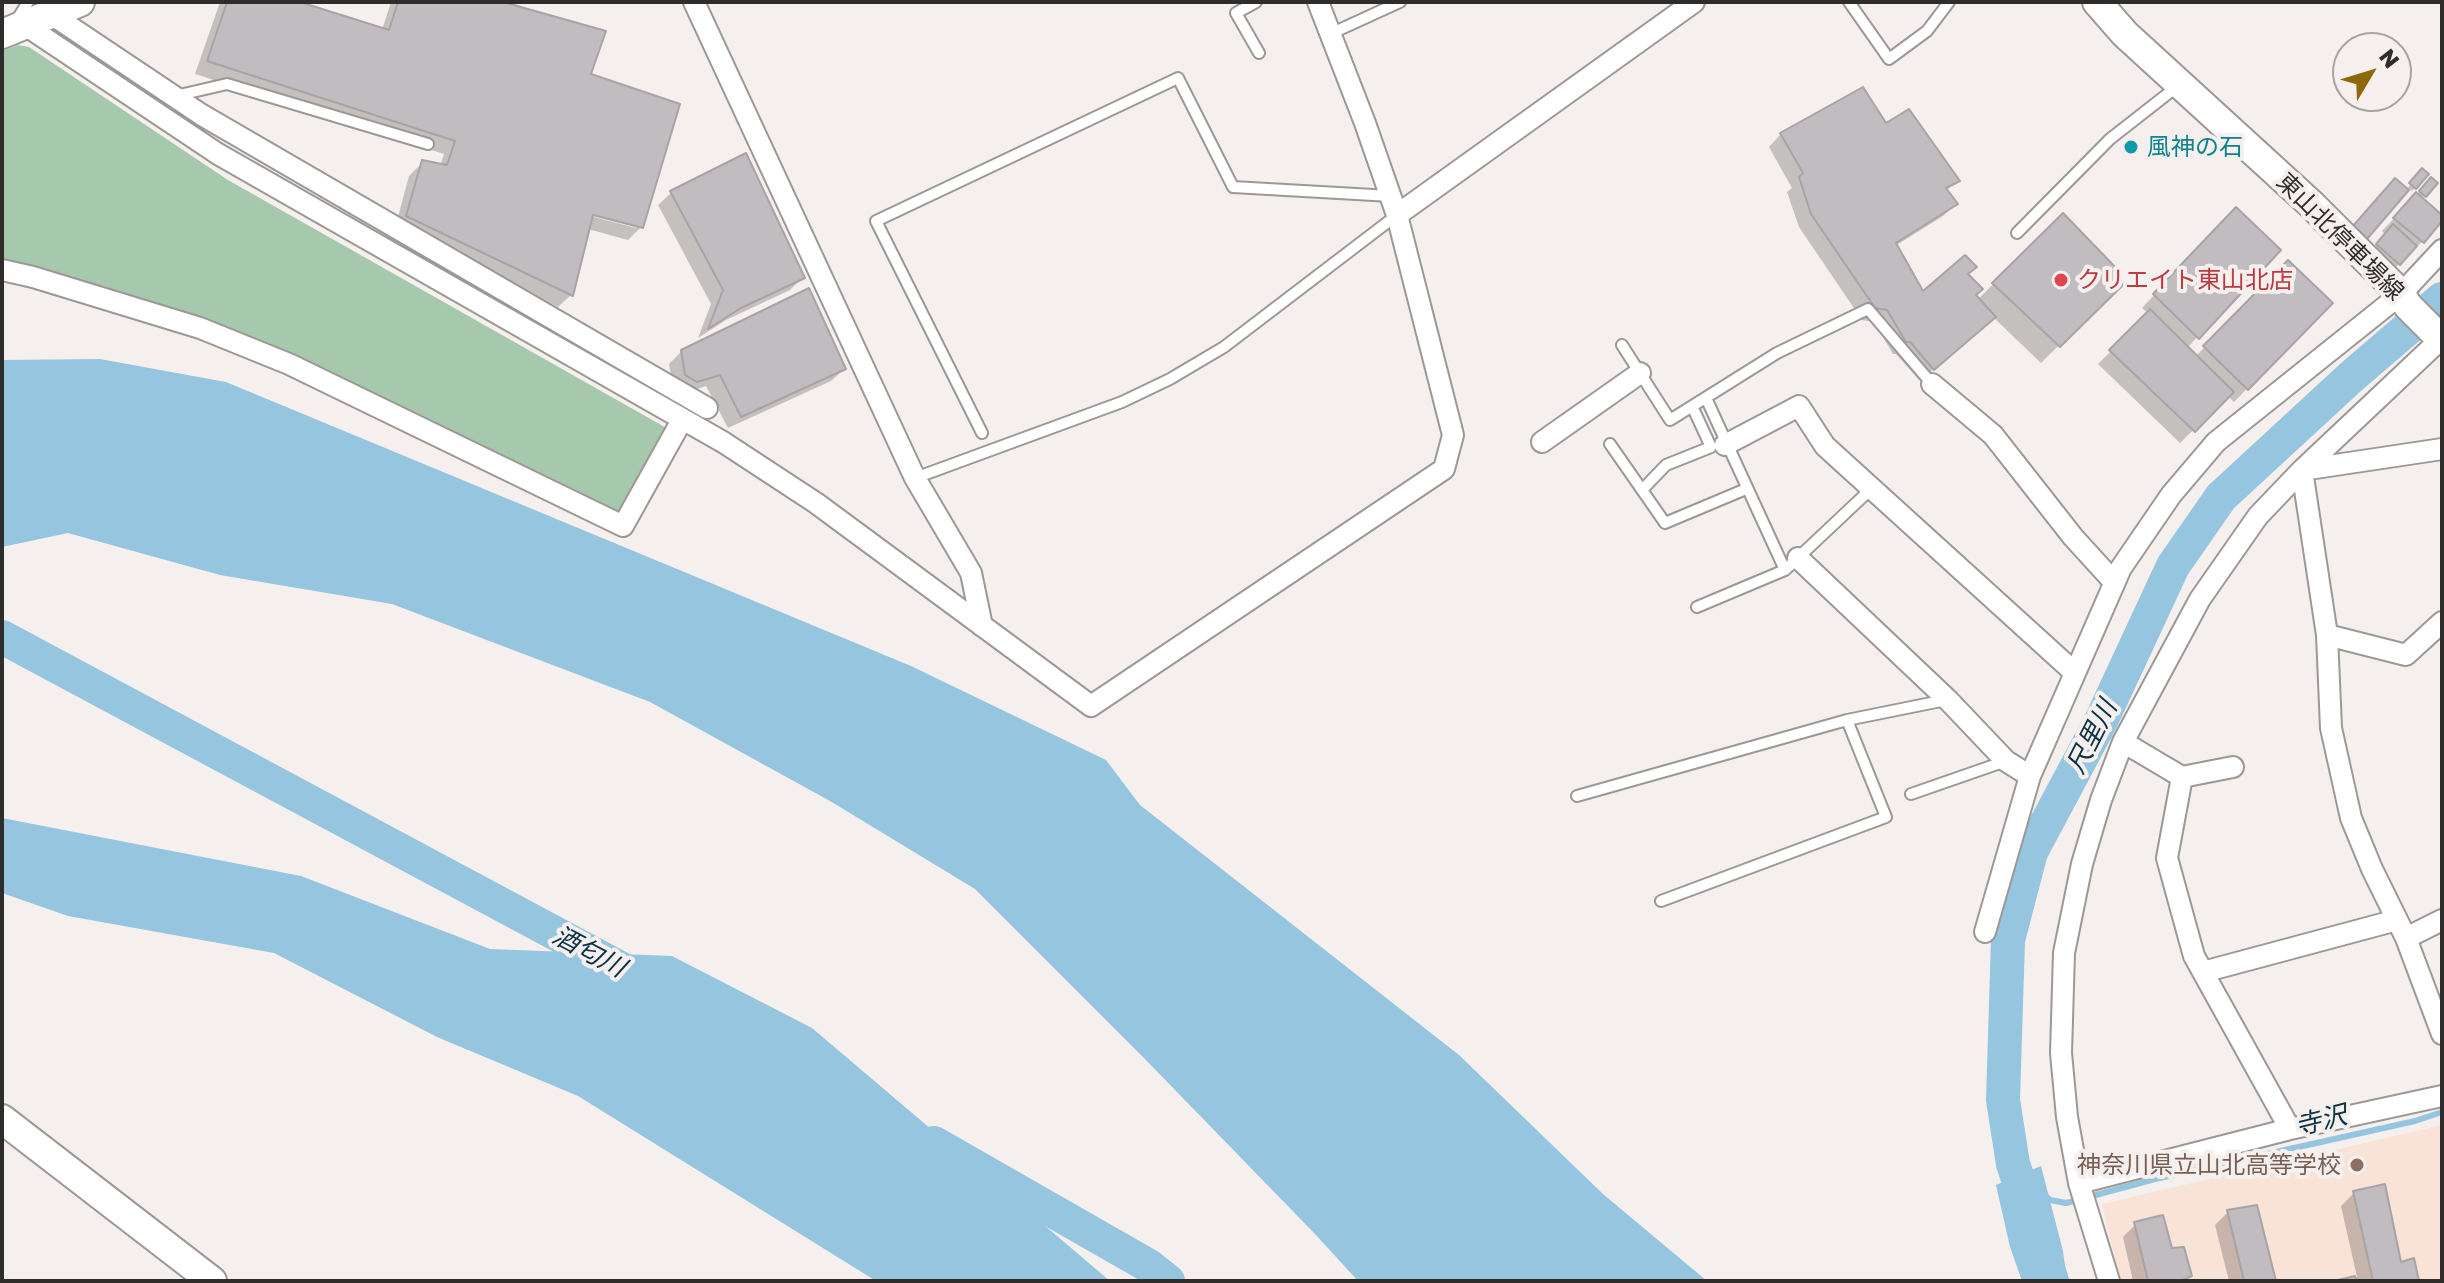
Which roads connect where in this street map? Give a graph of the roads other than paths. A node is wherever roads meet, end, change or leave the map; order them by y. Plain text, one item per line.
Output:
1 (80, 2) edge
2 (694, 2) edge
3 (1256, 2) edge
4 (1318, 2) edge
5 (1400, 2) edge
6 (1694, 2) edge
7 (1849, 2) edge
8 (1949, 2) edge
9 (2097, 2) edge
10 (23, 21) edge
11 (1330, 34) junction
12 (1259, 53) dead end
13 (2180, 84) junction
14 (173, 96) junction
15 (428, 144) dead end
16 (1394, 205) junction
17 (2017, 233) dead end
18 (2442, 250) edge
19 (2, 270) edge
20 (2404, 300) junction
21 (2442, 339) edge
22 (1622, 345) dead end
23 (1640, 373) junction
24 (1932, 384) joint
25 (1706, 398) junction
26 (1692, 406) junction
27 (707, 408) dead end
28 (682, 420) junction
29 (982, 433) dead end
30 (1542, 442) dead end
31 (1610, 444) dead end
32 (1725, 445) junction
33 (2442, 449) edge
34 (2302, 470) junction
35 (915, 478) junction
36 (1746, 489) junction
37 (1871, 489) junction
38 (1642, 490) junction
39 (1791, 564) junction
40 (2114, 582) junction
41 (1697, 607) dead end
42 (2442, 622) edge
43 (982, 626) junction
44 (2327, 635) junction
45 (2074, 672) junction
46 (1948, 700) junction
47 (1847, 720) junction
48 (2123, 742) junction
49 (2006, 761) junction
50 (2233, 767) dead end
51 (2030, 776) junction
52 (2182, 777) junction
53 (1911, 794) dead end
54 (1577, 796) dead end
55 (1661, 901) dead end
56 (2442, 920) edge
57 (2401, 929) junction
58 (1985, 932) dead end
59 (2203, 972) junction
60 (2442, 1034) edge
61 (2442, 1096) edge
62 (2, 1119) edge
63 (2290, 1129) junction
64 (2079, 1184) junction
65 (199, 1275) edge
66 (2109, 1281) edge

1 - 10 main road
2 - 35 street
3 - 12 lane
4 - 11 street
5 - 11 lane
6 - 16 street
7 - 8 lane
9 - 13 main road, 東山北停車場線
10 - 14 street
10 - 28 street
11 - 16 street
13 - 17 lane
13 - 20 main road, 東山北停車場線
14 - 15 lane
14 - 27 street
16 - 29 lane
16 - 35 lane
16 - 43 street
18 - 20 street
19 - 28 street
20 - 21 main road, 東山北停車場線
20 - 40 street
21 - 34 street
22 - 23 lane
23 - 26 lane
23 - 30 street
24 - 25 lane
24 - 40 street
25 - 26 lane
25 - 32 lane
26 - 38 lane
28 - 43 street
31 - 38 lane
32 - 36 lane
32 - 37 street
33 - 34 street
34 - 44 street
34 - 48 street
35 - 43 street
36 - 38 lane
36 - 39 lane
37 - 39 lane
37 - 45 street
39 - 41 lane
39 - 46 street
40 - 45 street
42 - 44 street
44 - 57 street
45 - 51 street
46 - 47 lane
46 - 49 street
47 - 54 lane
47 - 55 lane
48 - 52 street
48 - 64 street
49 - 51 street
49 - 53 lane
50 - 52 street
51 - 58 street
52 - 59 street
56 - 57 street
57 - 59 street
57 - 60 street
59 - 63 street
61 - 63 street
62 - 65 main road
63 - 64 street
64 - 66 street

